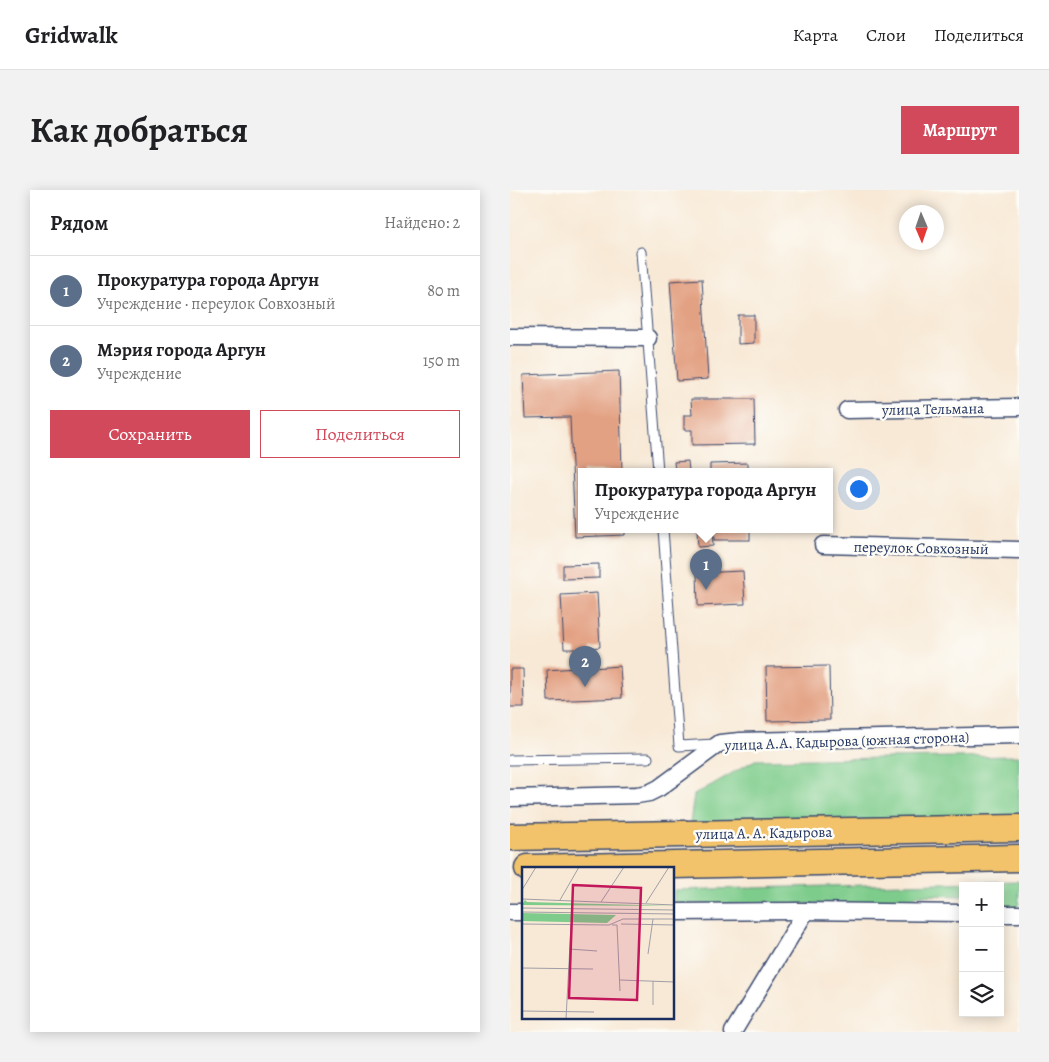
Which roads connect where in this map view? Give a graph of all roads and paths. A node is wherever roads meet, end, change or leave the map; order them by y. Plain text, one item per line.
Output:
1 (641, 252) dead end
2 (510, 337) edge
3 (648, 338) junction
4 (1019, 407) edge
5 (847, 410) dead end
6 (658, 468) edge
7 (663, 533) edge
8 (822, 545) dead end
9 (1019, 550) edge
10 (1019, 735) edge
11 (720, 743) junction
12 (648, 758) dead end
13 (510, 760) edge
14 (510, 798) edge
15 (1019, 828) edge
16 (510, 837) edge
17 (1019, 858) edge
18 (577, 867) edge
19 (806, 911) junction
20 (675, 912) edge
21 (959, 913) edge
22 (1004, 914) edge
23 (1019, 914) edge
24 (733, 1032) edge

1 - 3 lane
2 - 3 street
3 - 6 lane
4 - 5 street, улица Тельмана
7 - 11 lane
8 - 9 street, переулок Совхозный
10 - 11 street, улица А.А. Кадырова (южная сторона)
11 - 14 street, улица А.А. Кадырова (южная сторона)
12 - 13 lane
15 - 16 main road, улица А. А. Кадырова
17 - 18 main road, улица А. А. Кадырова
19 - 20 street
19 - 21 street
19 - 24 street
22 - 23 street

